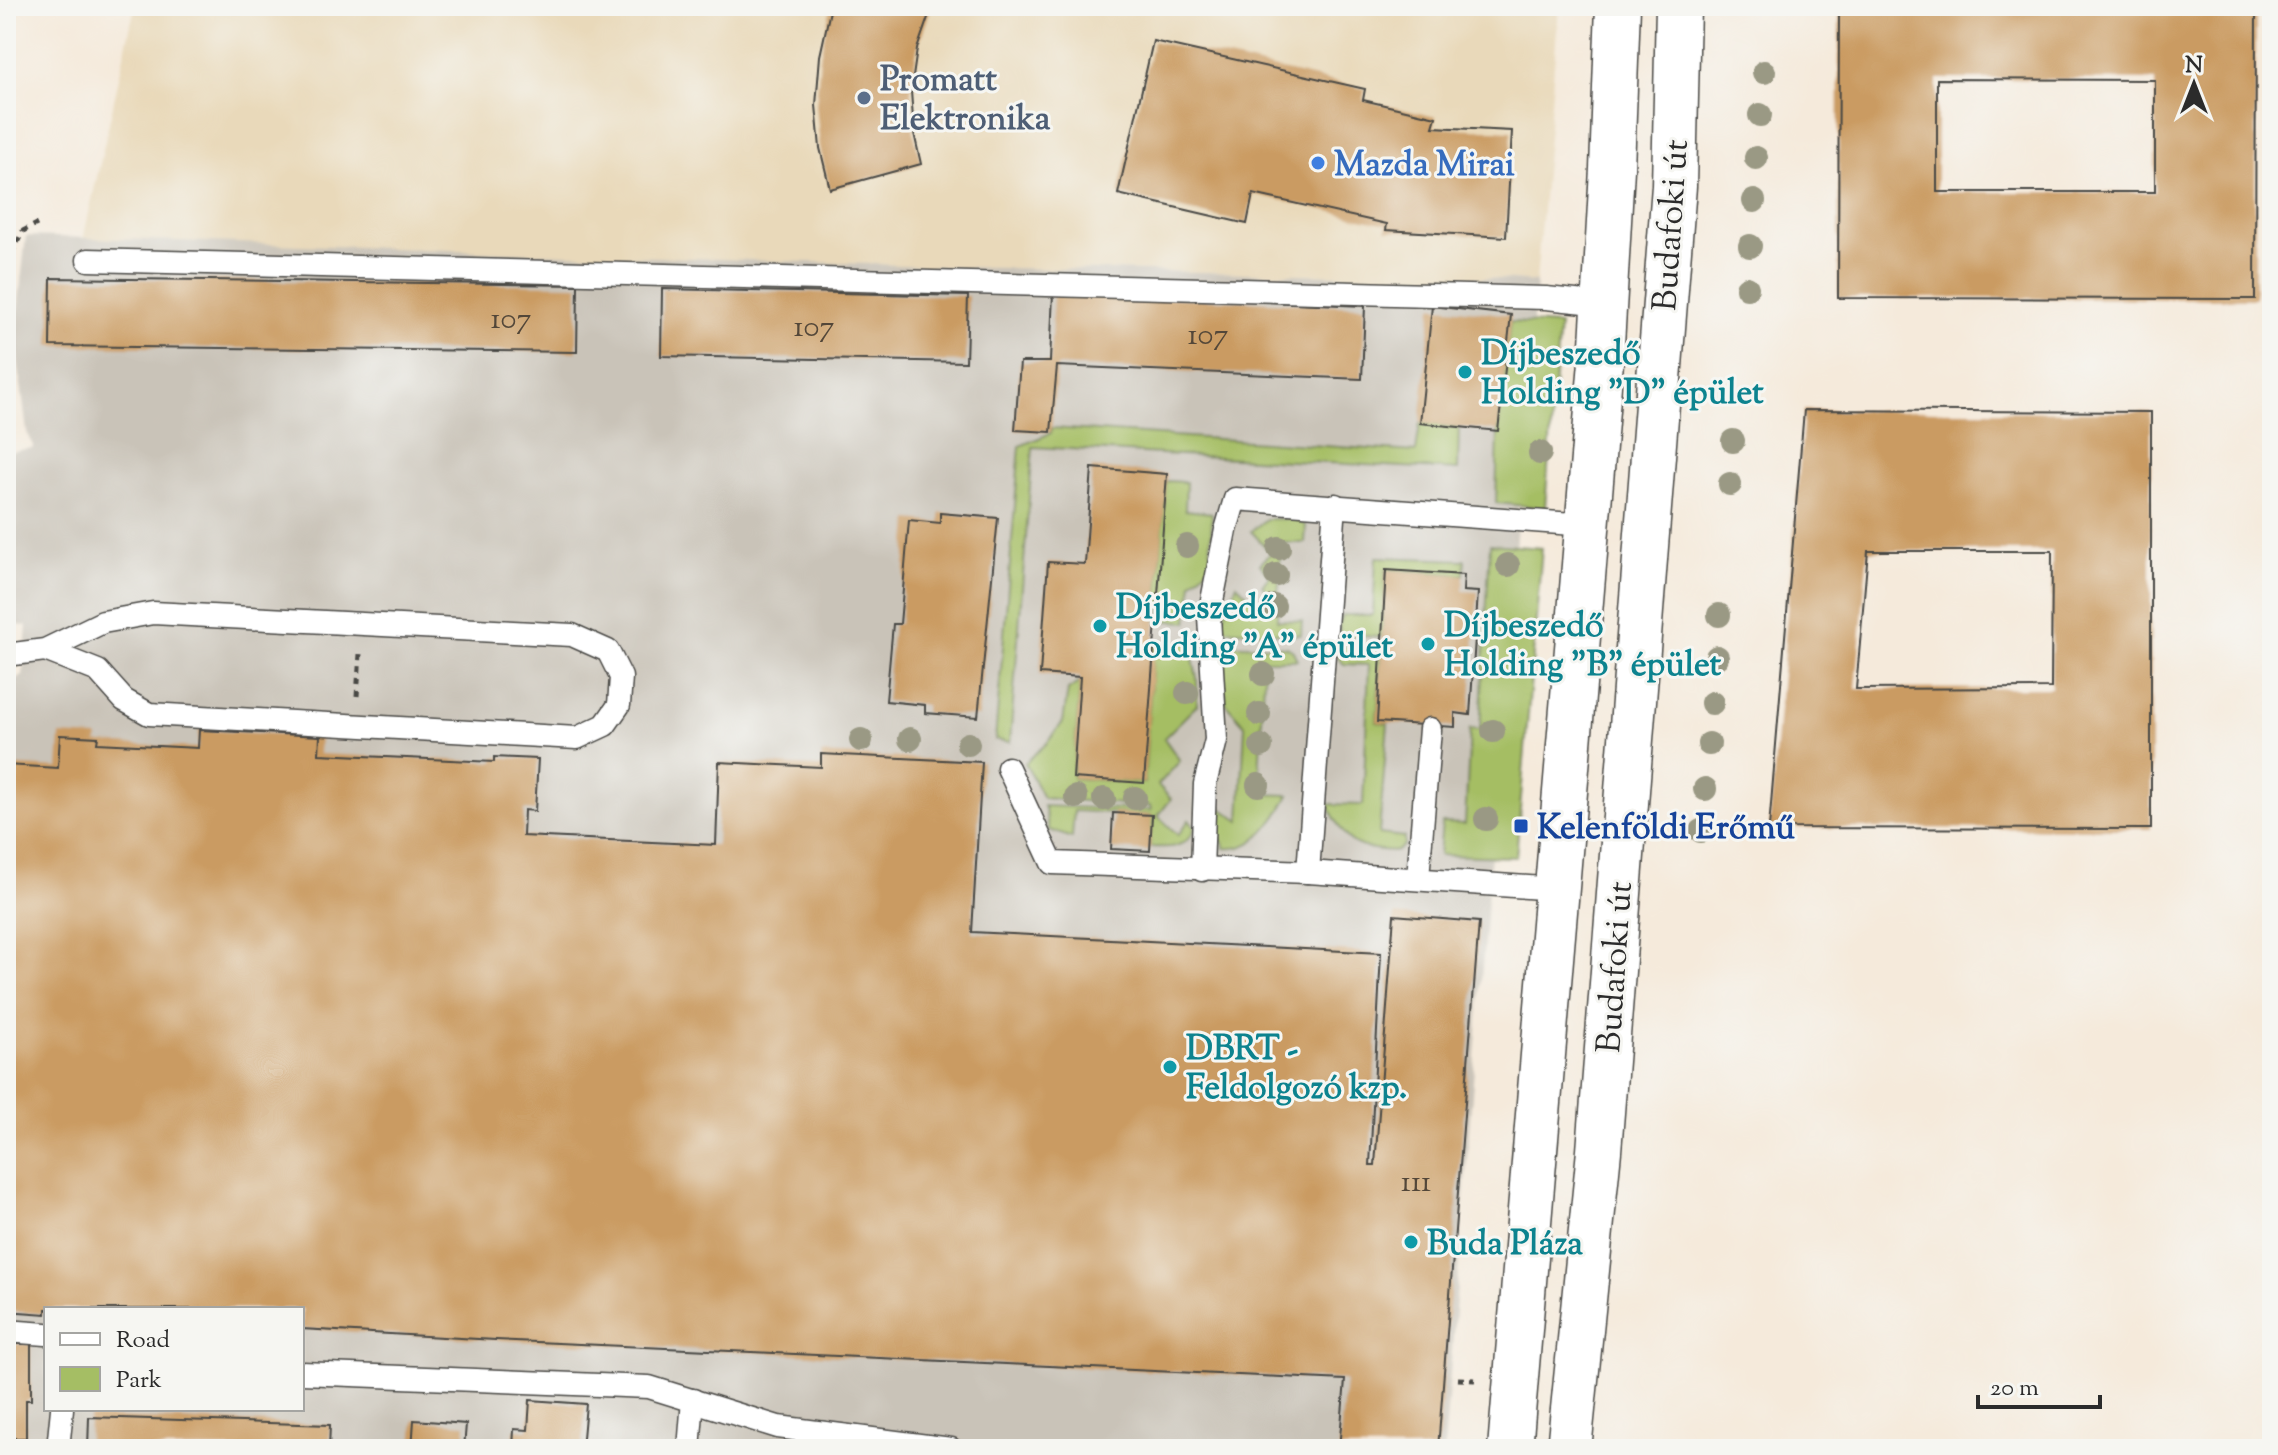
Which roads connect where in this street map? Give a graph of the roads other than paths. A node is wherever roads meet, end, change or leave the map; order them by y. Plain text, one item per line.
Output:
1 (1618, 6) edge
2 (1678, 6) edge
3 (88, 260) dead end
4 (1605, 304) junction
5 (1335, 505) junction
6 (1587, 525) junction
7 (45, 650) junction
8 (6, 655) edge
9 (1430, 729) dead end
10 (1008, 768) dead end
11 (1202, 870) junction
12 (1308, 872) junction
13 (1418, 878) junction
14 (1557, 889) junction
15 (6, 1331) edge
16 (44, 1334) edge
17 (304, 1373) edge
18 (693, 1400) junction
19 (62, 1411) edge
20 (58, 1449) edge
21 (689, 1449) edge
22 (951, 1449) edge
23 (1510, 1449) edge
24 (1569, 1449) edge

1 - 4 main road, Budafoki út
2 - 24 main road, Budafoki út
3 - 4 lane
4 - 6 main road, Budafoki út
5 - 6 lane
5 - 11 lane
5 - 12 lane
6 - 14 main road, Budafoki út
7 - 7 lane
7 - 8 lane
9 - 13 lane
10 - 11 lane
11 - 12 lane
12 - 13 lane
13 - 14 lane
14 - 23 main road, Budafoki út
15 - 16 lane
17 - 18 lane
18 - 21 lane
18 - 22 lane
19 - 20 lane

